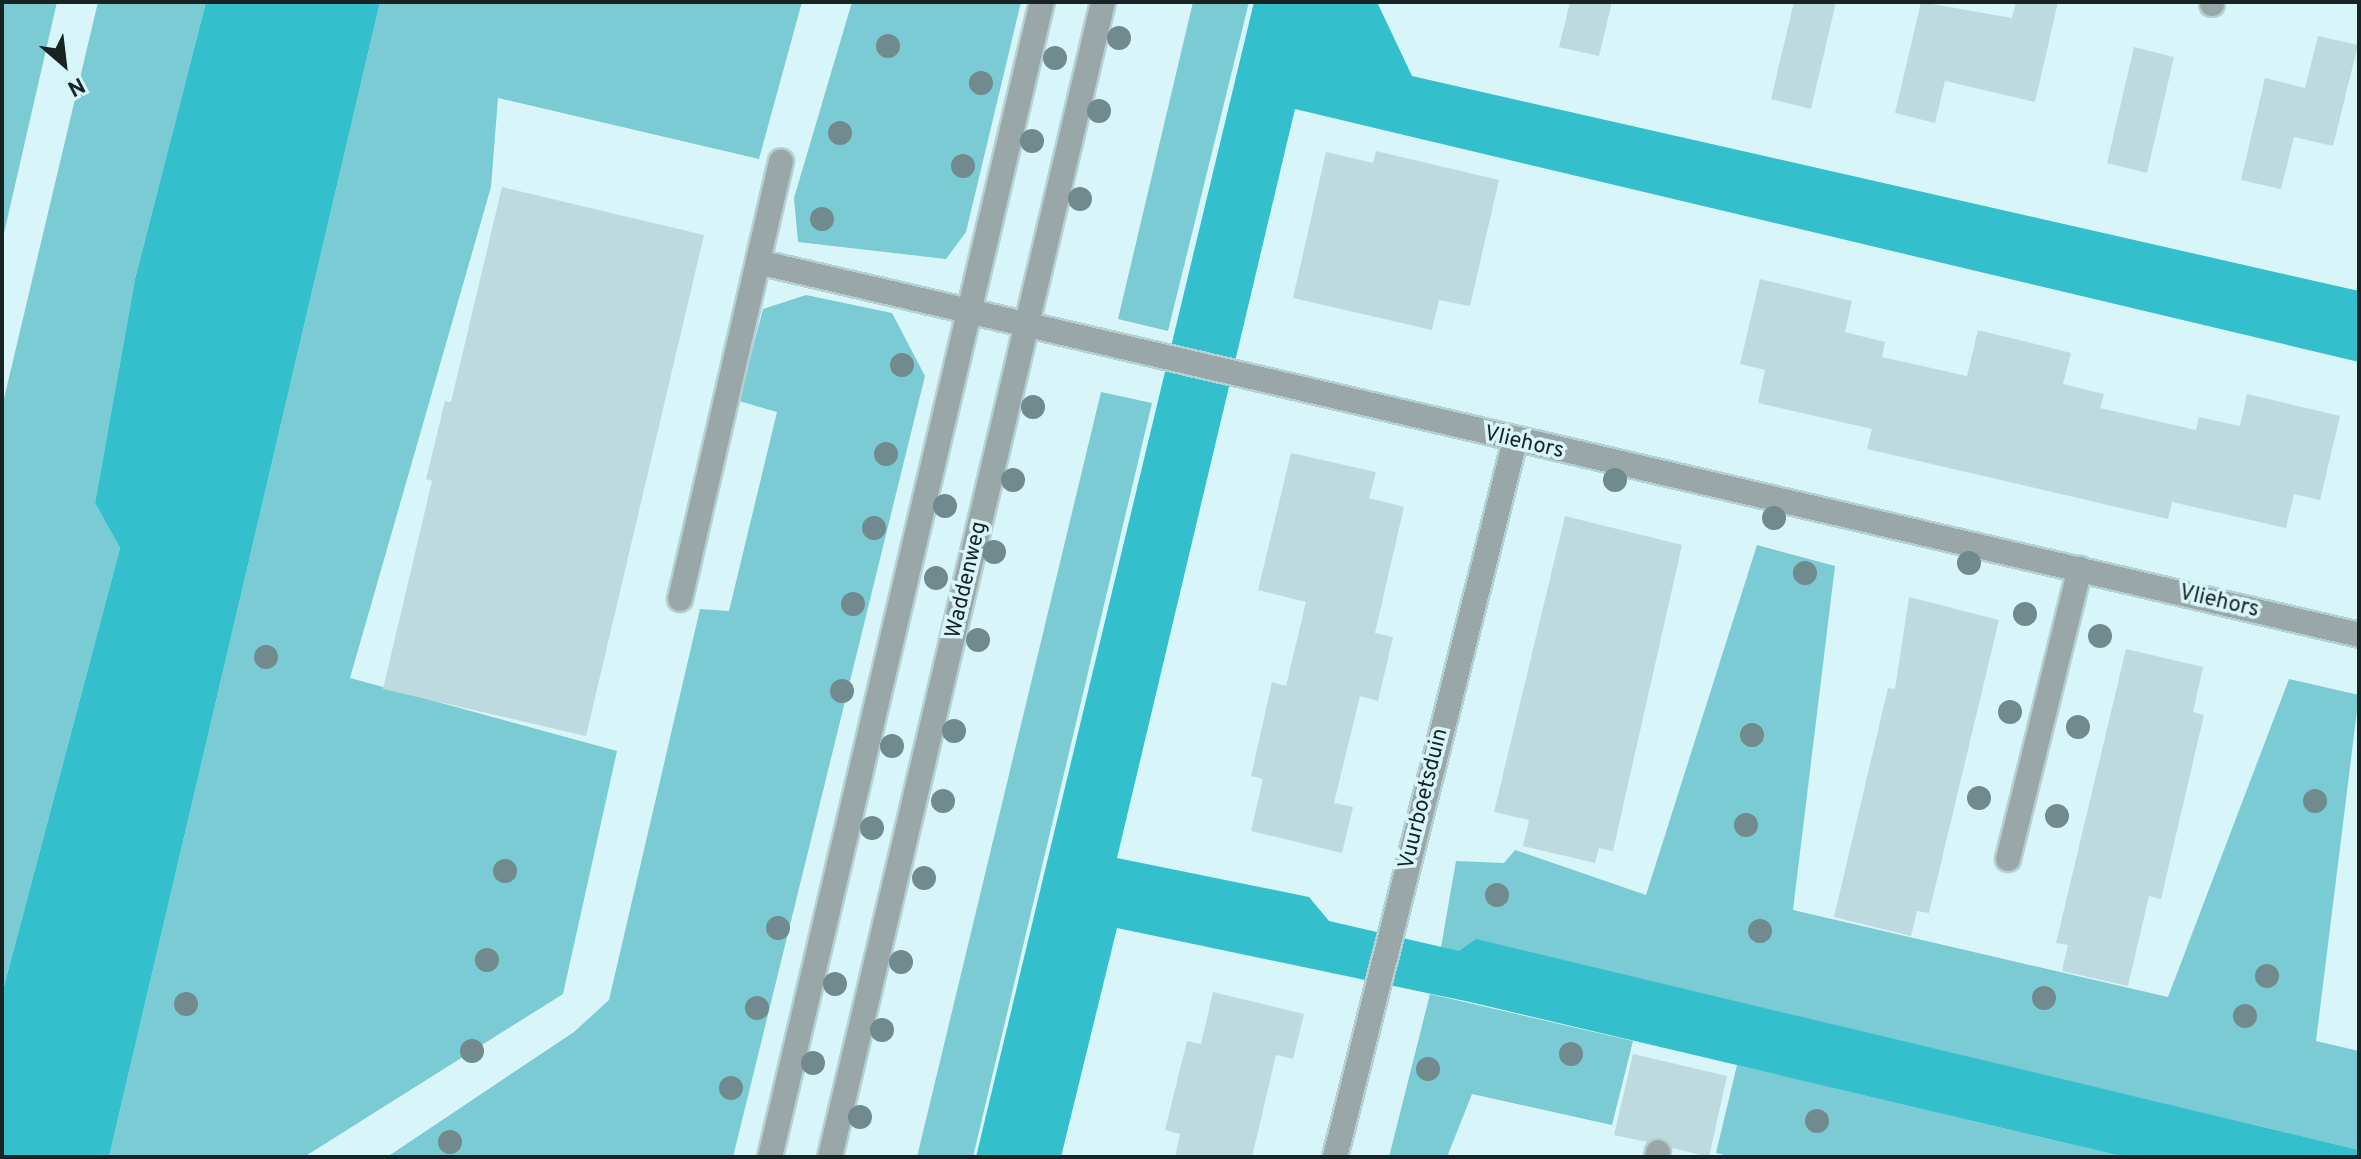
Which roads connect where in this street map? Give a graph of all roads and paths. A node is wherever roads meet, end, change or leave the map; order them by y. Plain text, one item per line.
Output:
1 (1042, 2) edge
2 (1103, 2) edge
3 (781, 161) dead end
4 (758, 262) junction
5 (969, 316) junction
6 (1026, 329) junction
7 (1515, 441) junction
8 (2080, 569) junction
9 (680, 599) dead end
10 (2359, 635) edge
11 (2008, 859) dead end
12 (770, 1157) edge
13 (830, 1157) edge
14 (1335, 1157) edge

1 - 5 street
2 - 6 street, Waddenweg
3 - 4 street
4 - 5 street, Vliehors
4 - 9 street
5 - 6 street, Vliehors
5 - 12 street
6 - 7 street, Vliehors
6 - 13 street, Waddenweg
7 - 8 street, Vliehors
7 - 14 street, Vuurboetsduin
8 - 10 street, Vliehors
8 - 11 street

